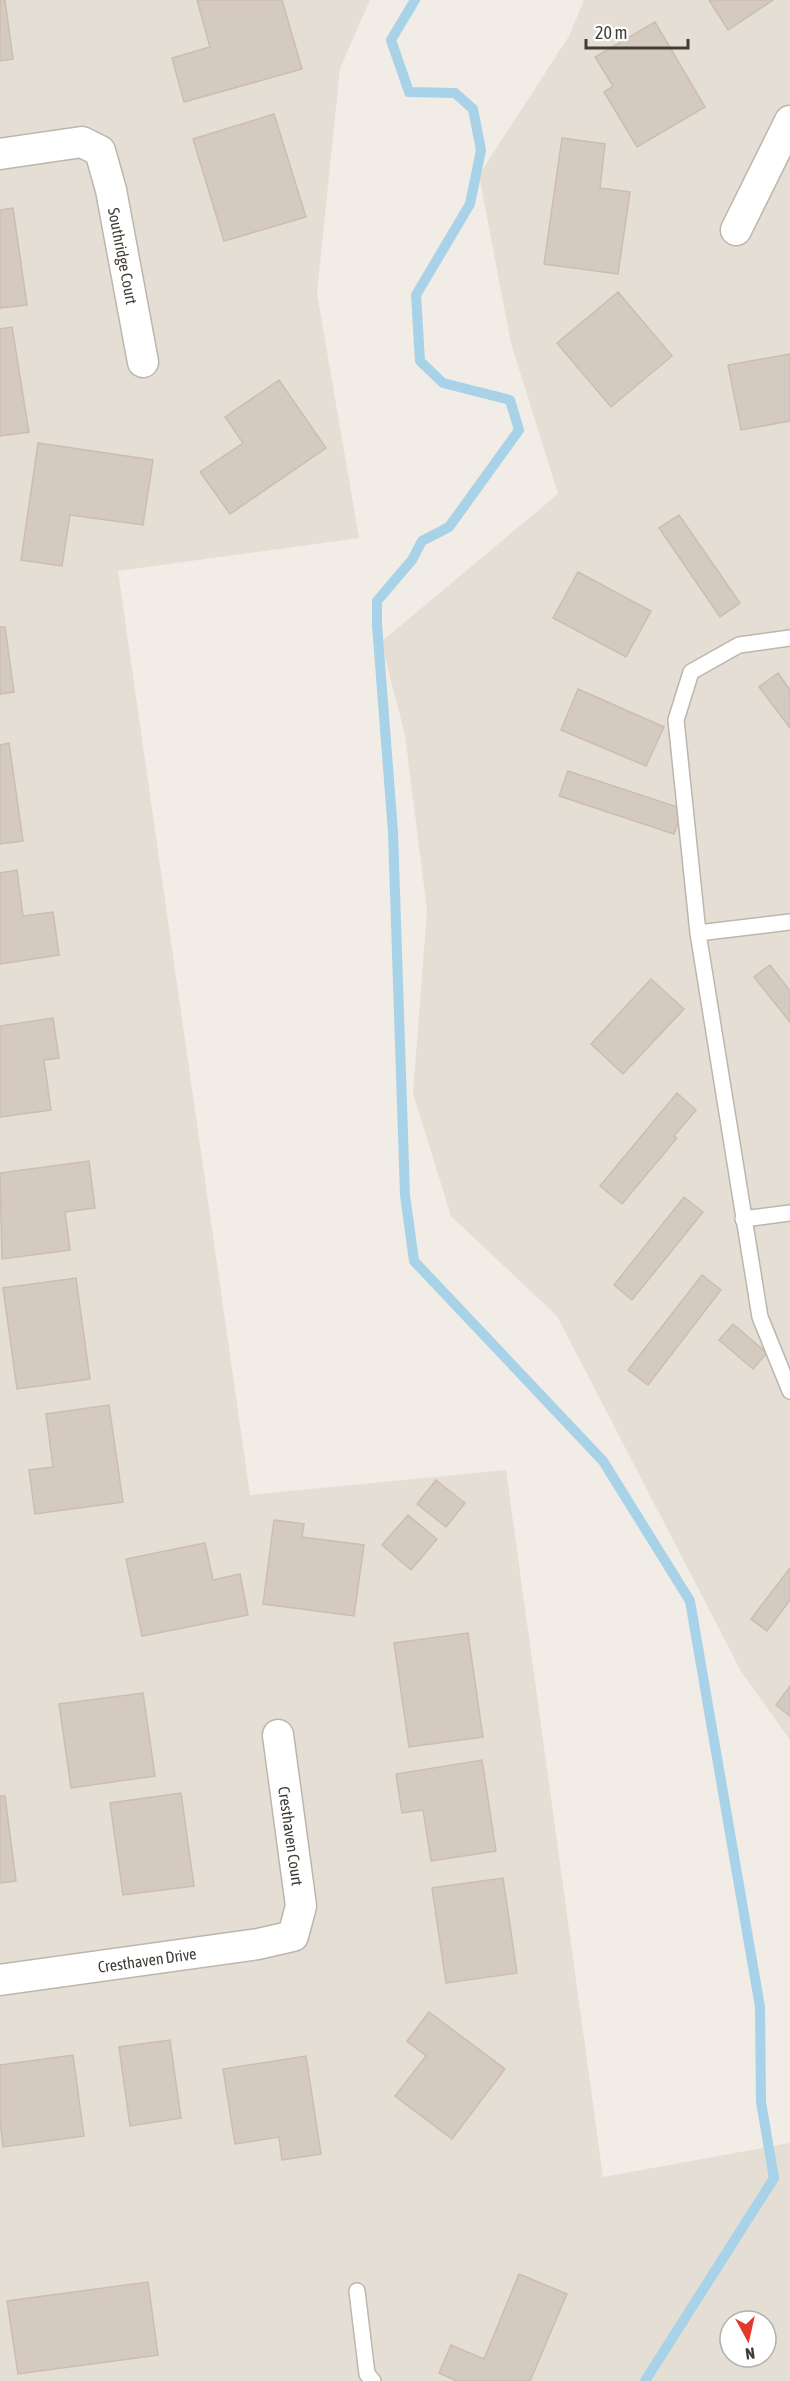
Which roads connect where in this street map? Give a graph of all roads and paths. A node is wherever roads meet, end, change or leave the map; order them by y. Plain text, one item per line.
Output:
1 (790, 121) edge
2 (0, 154) edge
3 (736, 230) dead end
4 (143, 362) dead end
5 (790, 638) edge
6 (790, 922) edge
7 (698, 933) junction
8 (790, 1213) edge
9 (743, 1220) junction
10 (790, 1391) edge
11 (278, 1735) dead end
12 (293, 1936) joint
13 (0, 1980) edge
14 (357, 2291) dead end
15 (373, 2381) edge

1 - 3 street
2 - 4 street, Southridge Court
5 - 7 lane
6 - 7 lane
7 - 9 lane
8 - 9 lane
9 - 10 lane
11 - 12 street, Cresthaven Court
12 - 13 street, Cresthaven Drive
14 - 15 lane

